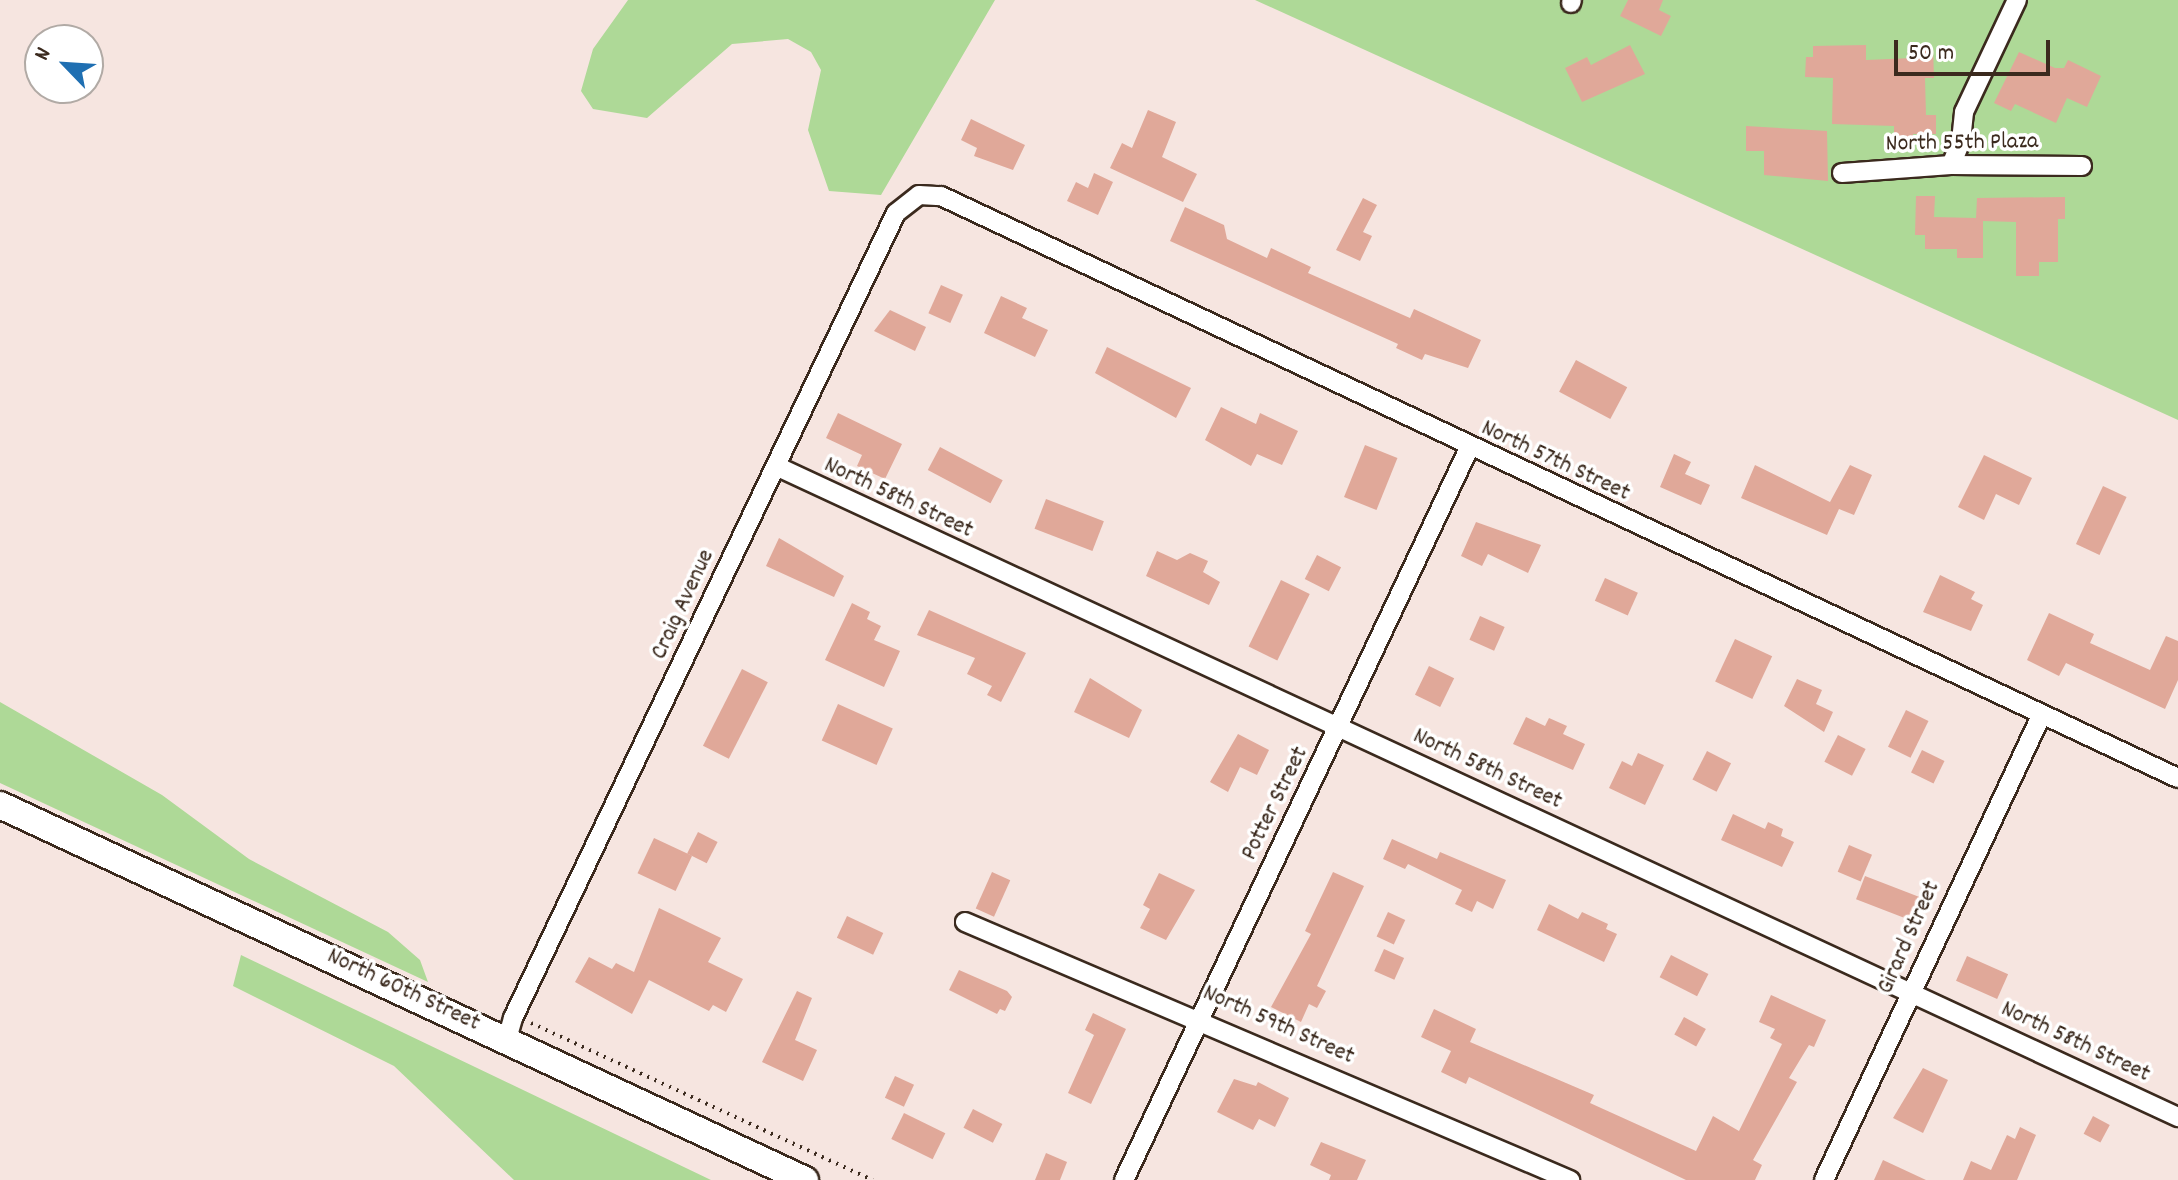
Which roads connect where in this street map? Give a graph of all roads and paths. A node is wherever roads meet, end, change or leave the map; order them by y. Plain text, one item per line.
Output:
1 (2017, 0) edge
2 (1951, 165) junction
3 (2082, 166) dead end
4 (1842, 173) dead end
5 (913, 197) joint
6 (1469, 448) junction
7 (776, 466) junction
8 (2041, 716) junction
9 (1339, 728) junction
10 (2178, 778) edge
11 (0, 805) edge
12 (965, 922) dead end
13 (1910, 993) junction
14 (1201, 1018) junction
15 (507, 1039) junction
16 (2178, 1117) edge
17 (805, 1180) edge
18 (1124, 1180) edge
19 (1570, 1180) edge
20 (1824, 1180) edge

1 - 2 street
2 - 3 street, North 55th Plaza
2 - 4 street, North 55th Plaza
5 - 6 street, North 57th Street
5 - 7 street, Craig Avenue
6 - 8 street, North 57th Street
6 - 9 street, Potter Street
7 - 9 street, North 58th Street
7 - 15 street, Craig Avenue
8 - 10 street, North 57th Street
8 - 13 street, Girard Street
9 - 13 street, North 58th Street
9 - 14 street, Potter Street
11 - 15 main road, North 60th Street
12 - 14 street, North 59th Street
13 - 16 street, North 58th Street
13 - 20 street, Girard Street
14 - 18 street, Potter Street
14 - 19 street, North 59th Street
15 - 17 main road, North 60th Street

